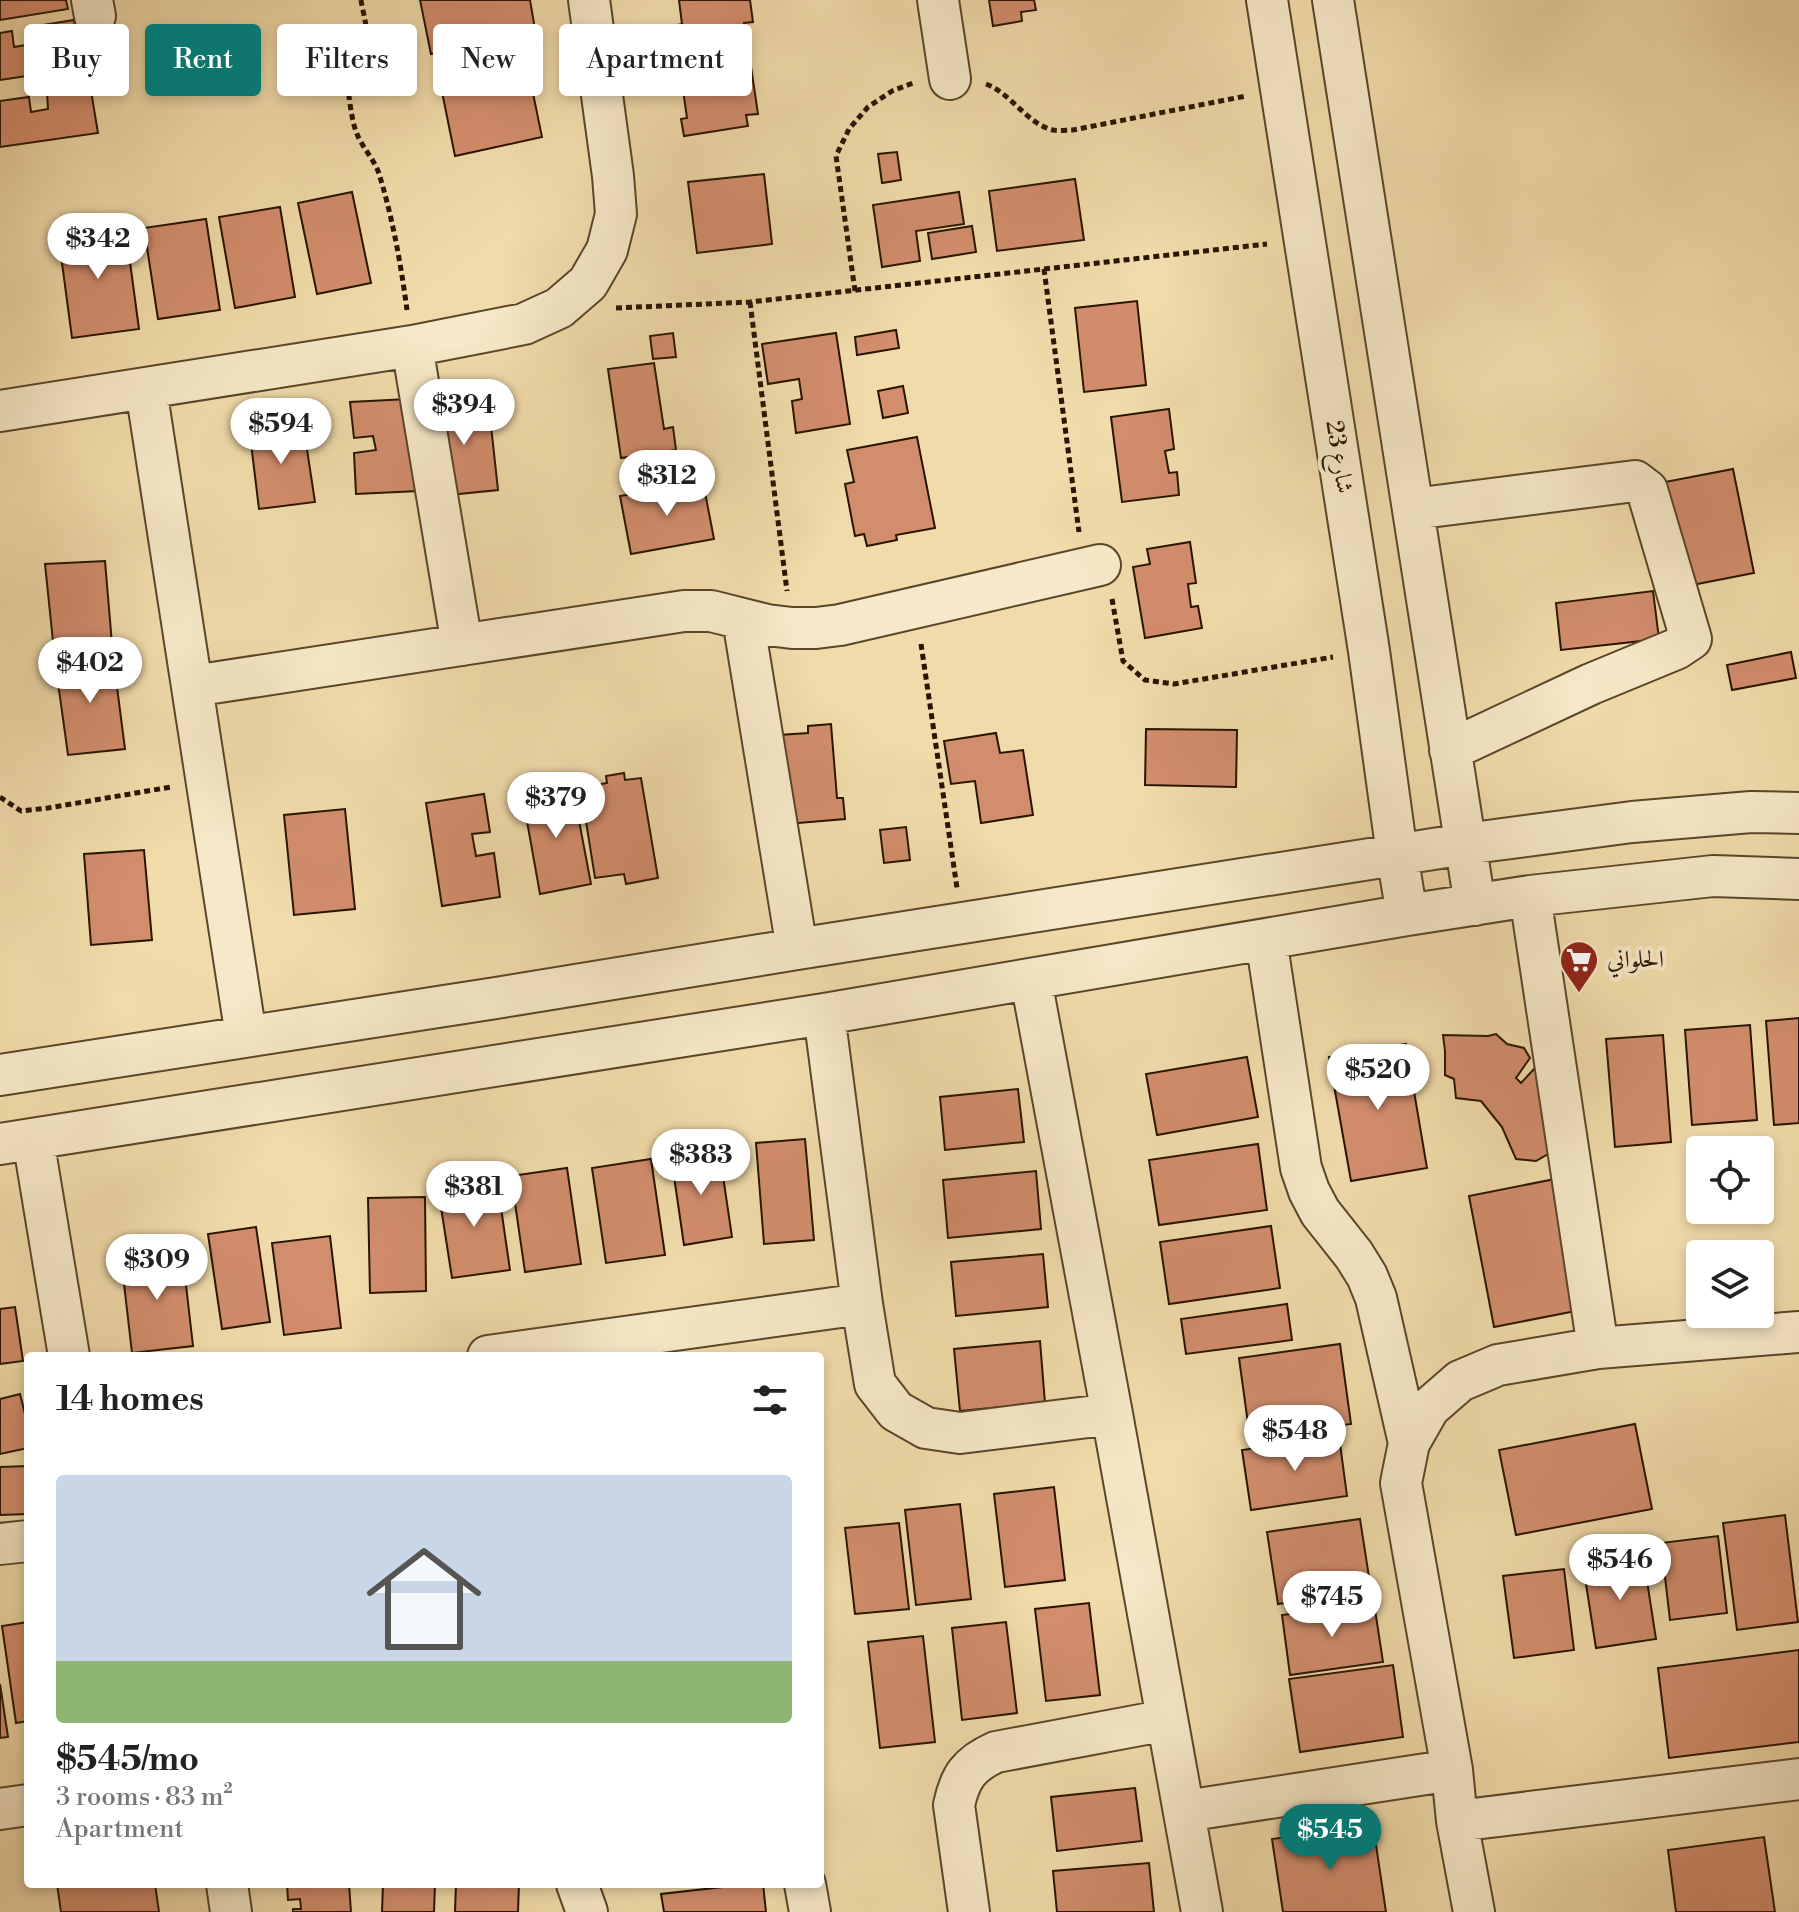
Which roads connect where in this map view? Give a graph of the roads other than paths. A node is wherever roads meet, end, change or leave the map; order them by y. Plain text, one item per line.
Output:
1 (589, 0) edge
2 (938, 0) edge
3 (1267, 0) edge
4 (1333, 0) edge
5 (950, 79) road end
6 (412, 346) junction
7 (146, 389) junction
8 (0, 411) edge
9 (1413, 509) junction
10 (1100, 565) road end
11 (743, 619) junction
12 (462, 645) junction
13 (193, 686) junction
14 (1450, 750) junction
15 (1799, 813) edge
16 (1465, 844) junction
17 (1397, 854) junction
18 (1799, 879) edge
19 (1530, 896) junction
20 (1475, 905) junction
21 (1407, 915) junction
22 (1266, 939) junction
23 (797, 949) junction
24 (1031, 980) junction
25 (824, 1014) junction
26 (246, 1036) junction
27 (0, 1075) edge
28 (16, 1142) edge
29 (862, 1304) junction
30 (1799, 1332) edge
31 (715, 1340) edge
32 (1598, 1348) junction
33 (68, 1352) edge
34 (545, 1352) edge
35 (1112, 1414) junction
36 (1409, 1443) junction
37 (24, 1541) edge
38 (0, 1544) edge
39 (1167, 1720) junction
40 (1452, 1770) junction
41 (1799, 1779) edge
42 (24, 1806) edge
43 (0, 1809) edge
44 (1185, 1811) junction
45 (1457, 1821) junction
46 (228, 1888) edge
47 (578, 1888) edge
48 (806, 1888) edge
49 (231, 1912) edge
50 (587, 1912) edge
51 (810, 1912) edge
52 (969, 1912) edge
53 (1202, 1912) edge
54 (1474, 1912) edge

1 - 6 street
2 - 5 street
3 - 17 street, شارع 23
4 - 9 street
6 - 7 street
6 - 12 street
7 - 8 street
7 - 13 street
9 - 14 street
9 - 14 street
10 - 11 street
11 - 12 street
11 - 23 street
12 - 13 street
13 - 26 street
14 - 16 street
15 - 16 street
16 - 17 street
16 - 20 street
17 - 21 street, شارع 23
17 - 23 street
18 - 19 street
19 - 20 street
19 - 32 street
20 - 21 street
21 - 22 street
22 - 24 street
22 - 36 street
23 - 26 street
24 - 25 street
24 - 35 street
25 - 28 street
25 - 29 street
26 - 27 street
28 - 33 street
29 - 31 street
29 - 35 street
30 - 32 street
31 - 34 street
32 - 36 street
35 - 39 street
36 - 40 street
37 - 38 street
39 - 44 street
39 - 52 street
40 - 44 street
40 - 45 street
41 - 45 street
42 - 43 street
44 - 53 street
45 - 54 street
46 - 49 street
47 - 50 street
48 - 51 street

